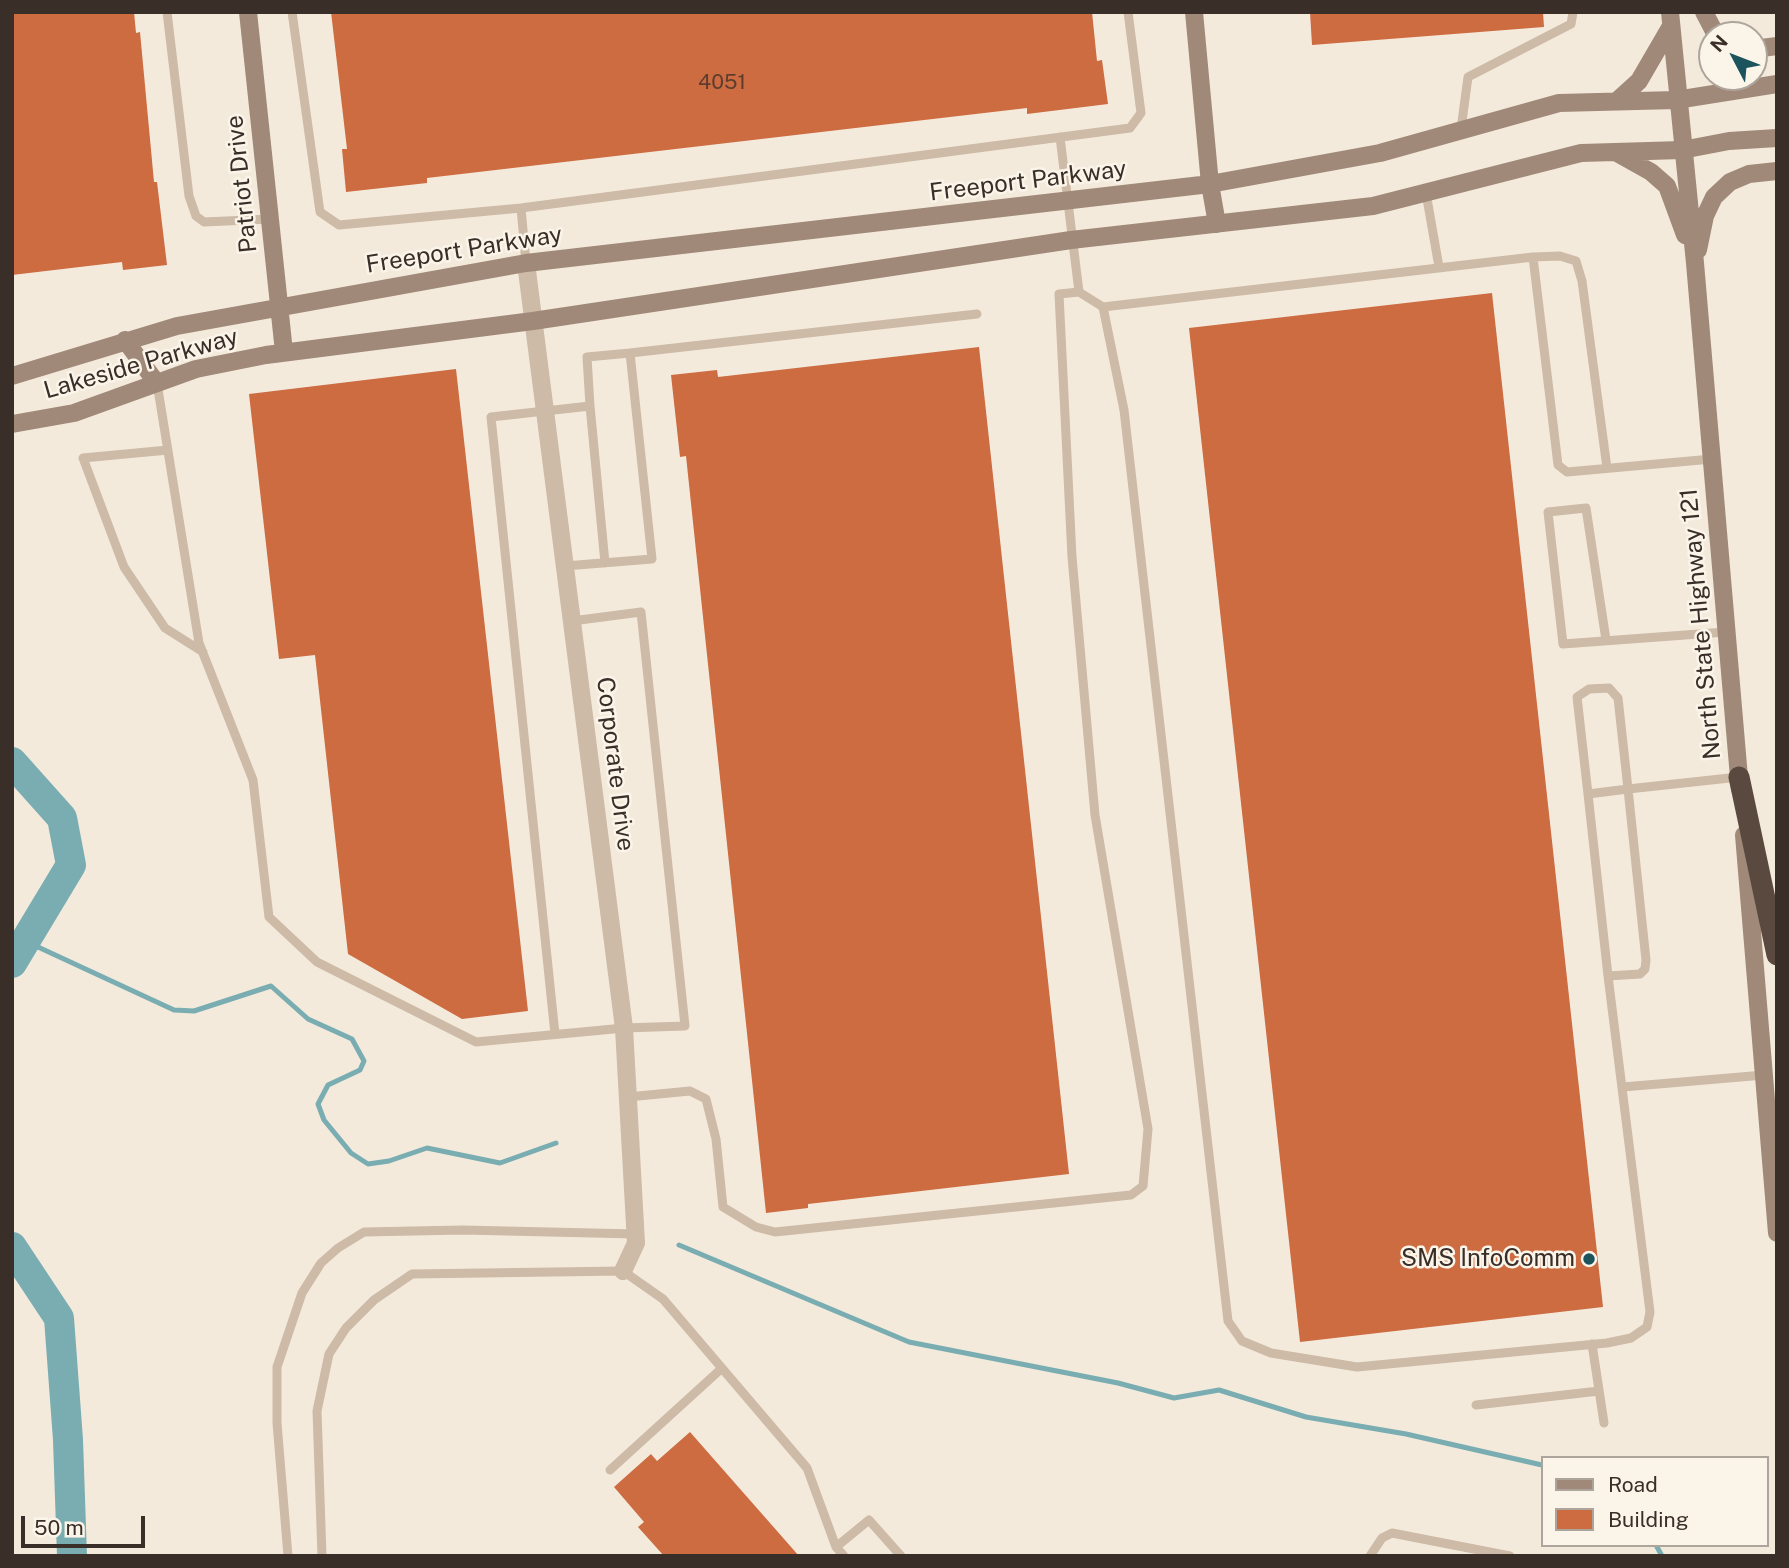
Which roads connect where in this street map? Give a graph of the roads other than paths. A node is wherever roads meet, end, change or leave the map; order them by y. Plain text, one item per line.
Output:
1 (167, 12) edge
2 (248, 12) edge
3 (292, 12) edge
4 (1128, 12) edge
5 (1194, 12) edge
6 (1573, 12) edge
7 (1670, 19) edge
8 (1777, 84) edge
9 (1676, 100) junction
10 (1617, 102) junction
11 (1461, 129) junction
12 (1060, 137) junction
13 (1777, 138) edge
14 (1682, 150) junction
15 (1614, 152) junction
16 (1777, 171) edge
17 (1210, 184) junction
18 (1426, 193) junction
19 (1066, 201) junction
20 (522, 208) junction
21 (270, 219) junction
22 (1217, 223) junction
23 (1071, 240) junction
24 (1533, 257) junction
25 (526, 263) junction
26 (1695, 263) junction
27 (1439, 267) junction
28 (1079, 292) junction
29 (278, 305) junction
30 (1103, 307) junction
31 (977, 314) dead end
32 (533, 321) junction
33 (125, 340) junction
34 (284, 352) junction
35 (630, 354) junction
36 (12, 376) edge
37 (156, 382) junction
38 (590, 406) junction
39 (544, 412) junction
40 (14, 424) edge
41 (168, 450) junction
42 (1712, 459) junction
43 (1607, 468) junction
44 (605, 563) junction
45 (565, 566) junction
46 (572, 621) junction
47 (1726, 632) junction
48 (1606, 640) junction
49 (202, 652) junction
50 (1739, 777) junction
51 (1628, 789) junction
52 (1588, 794) junction
53 (1777, 954) edge
54 (1608, 976) junction
55 (624, 1028) junction
56 (555, 1034) junction
57 (1764, 1075) junction
58 (1623, 1087) junction
59 (628, 1097) junction
60 (1777, 1233) edge
61 (636, 1234) junction
62 (623, 1271) junction
63 (1592, 1344) junction
64 (721, 1369) junction
65 (1599, 1391) junction
66 (1475, 1405) dead end
67 (1604, 1423) dead end
68 (610, 1470) dead end
69 (836, 1547) junction
70 (288, 1556) edge
71 (322, 1556) edge
72 (844, 1556) edge
73 (901, 1556) edge
74 (1370, 1556) edge
75 (1510, 1556) edge

1 - 21 lane
2 - 21 main road, Patriot Drive
3 - 20 lane
4 - 12 lane
5 - 17 main road
6 - 11 lane
7 - 9 main road, North State Highway 121
7 - 10 main road
8 - 9 main road, Freeport Parkway
9 - 10 main road, Freeport Parkway
9 - 14 main road, North State Highway 121
10 - 11 main road, Freeport Parkway
11 - 17 main road, Freeport Parkway
12 - 19 lane
12 - 20 lane
13 - 14 main road
14 - 15 main road
14 - 26 main road, North State Highway 121
15 - 18 main road
15 - 26 main road
16 - 26 main road
17 - 19 main road, Freeport Parkway
17 - 22 main road
18 - 22 main road
18 - 27 lane
19 - 23 lane
19 - 25 main road, Freeport Parkway
20 - 25 lane
21 - 29 main road, Patriot Drive
22 - 23 main road
23 - 28 lane
23 - 32 main road
24 - 27 lane
24 - 43 lane
24 - 43 lane
25 - 29 main road, Freeport Parkway
25 - 32 street, Corporate Drive
26 - 42 main road, North State Highway 121
27 - 30 lane
28 - 30 lane
28 - 59 lane
29 - 33 main road, Lakeside Parkway
29 - 34 main road, Patriot Drive
30 - 63 lane
31 - 35 lane
32 - 34 main road
32 - 39 street, Corporate Drive
33 - 36 main road, Lakeside Parkway
33 - 37 main road
34 - 37 main road, Lakeside Parkway
35 - 38 lane
35 - 44 lane
37 - 40 main road, Lakeside Parkway
37 - 41 lane
38 - 39 lane
38 - 44 lane
39 - 45 street, Corporate Drive
39 - 56 lane
41 - 49 lane
41 - 49 lane
42 - 43 lane
42 - 47 main road, North State Highway 121
44 - 45 lane
45 - 46 street, Corporate Drive
46 - 55 street, Corporate Drive
46 - 55 lane
47 - 48 lane
47 - 50 main road, North State Highway 121
48 - 48 lane
49 - 56 lane
50 - 51 lane
50 - 53 highway
50 - 57 main road, North State Highway 121
51 - 52 lane
51 - 52 lane
51 - 54 lane
52 - 54 lane
54 - 58 lane
55 - 56 lane
55 - 59 street, Corporate Drive
57 - 58 lane
57 - 60 main road, North State Highway 121
58 - 63 lane
59 - 61 street, Corporate Drive
61 - 62 street, Corporate Drive
61 - 70 lane
62 - 64 lane
62 - 71 lane
63 - 65 lane
64 - 68 lane
64 - 69 lane
65 - 66 lane
65 - 67 lane
69 - 72 lane
69 - 73 lane
74 - 75 lane

